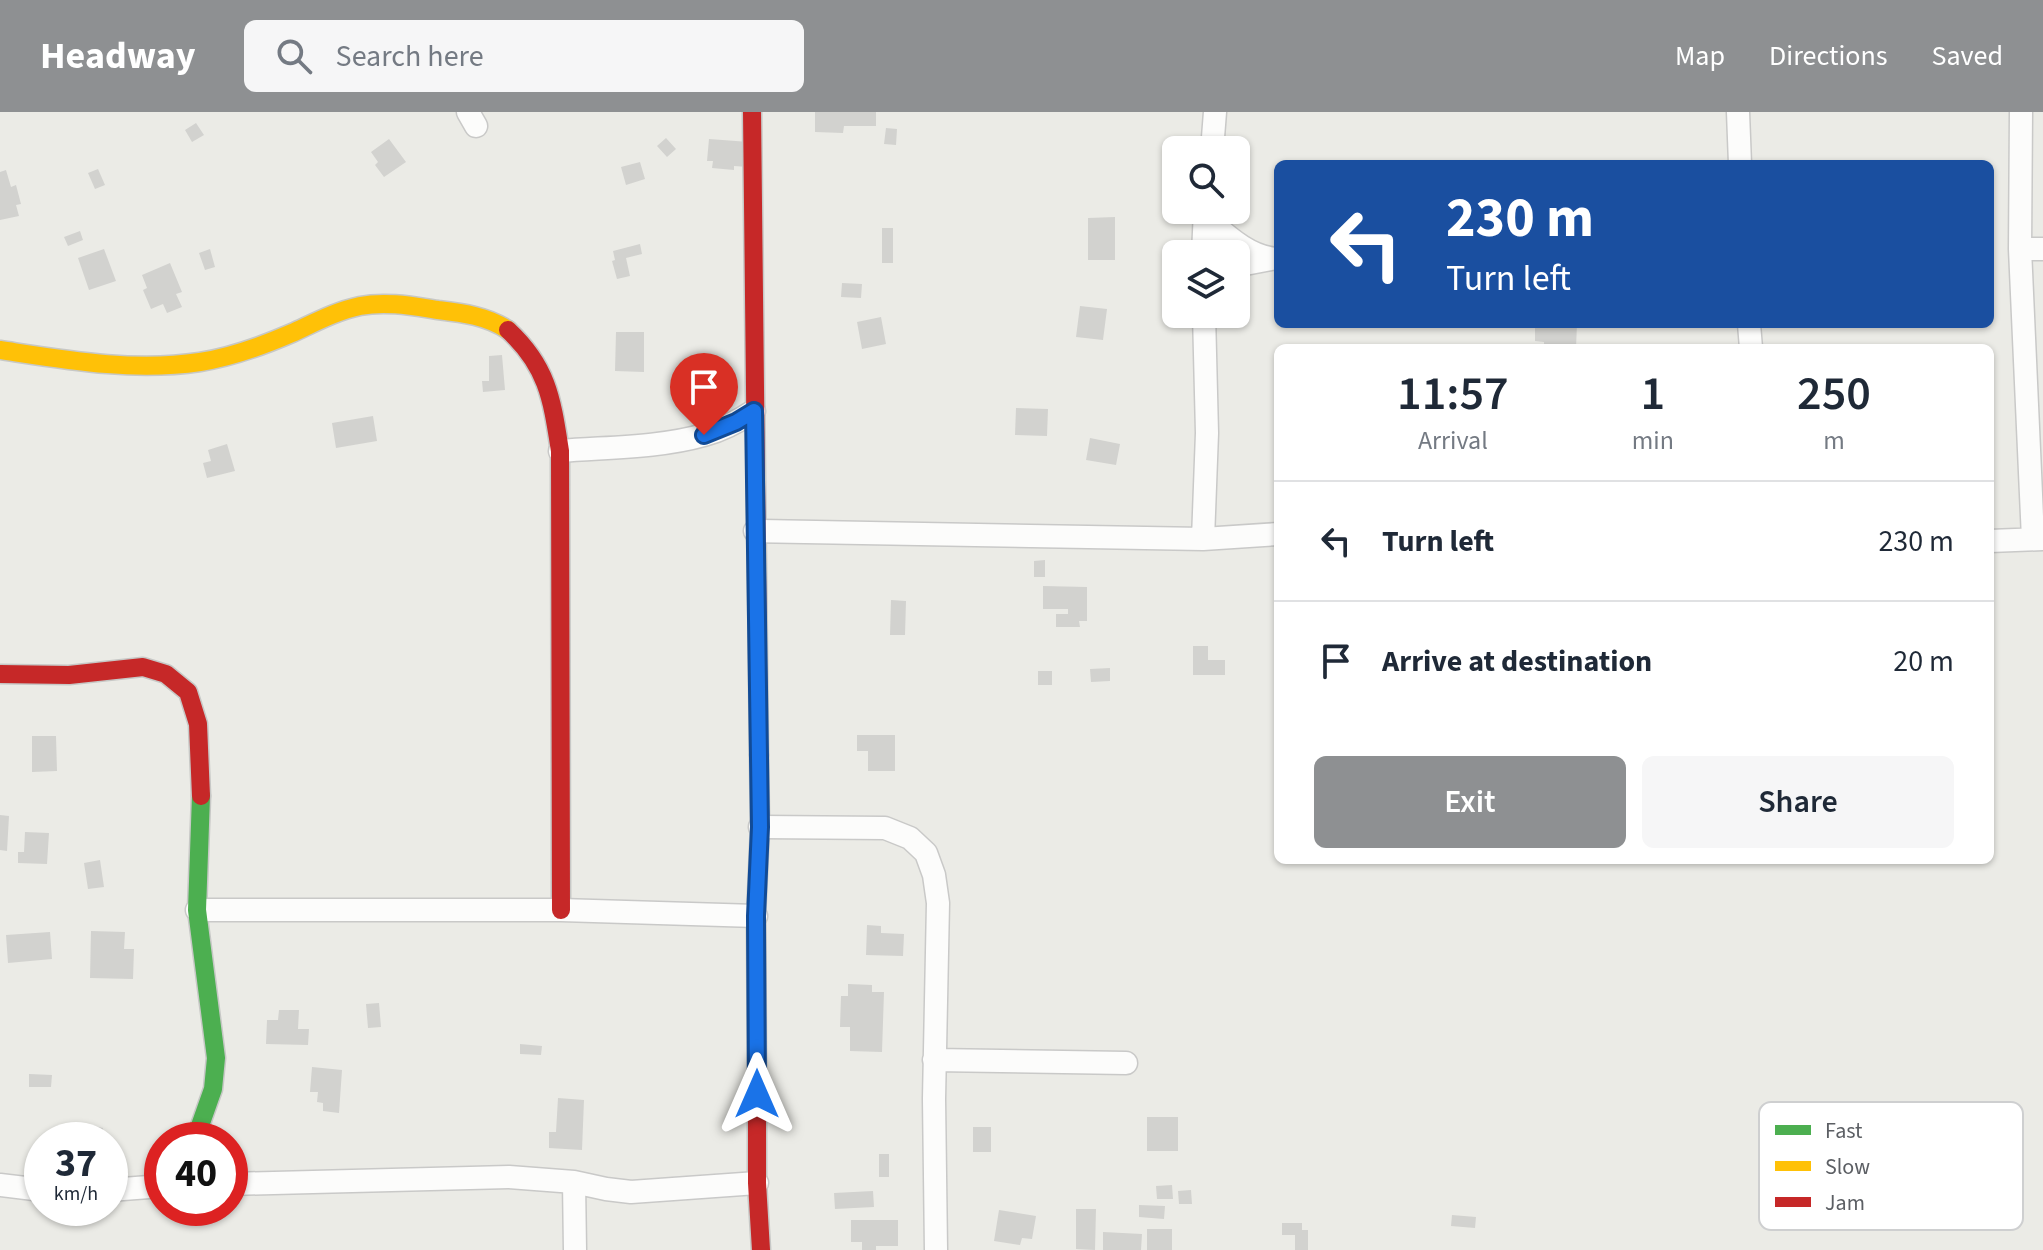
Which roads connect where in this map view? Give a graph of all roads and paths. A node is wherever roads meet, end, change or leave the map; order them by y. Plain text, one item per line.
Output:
1 (752, 112) edge
2 (1216, 112) edge
3 (1738, 112) edge
4 (2021, 112) edge
5 (1213, 136) edge
6 (1740, 160) edge
7 (1216, 224) edge
8 (2020, 249) junction
9 (2043, 249) edge
10 (1274, 259) edge
11 (1250, 263) edge
12 (1204, 328) edge
13 (0, 350) edge
14 (754, 411) junction
15 (560, 451) junction
16 (755, 531) junction
17 (1274, 534) edge
18 (1203, 539) junction
19 (2038, 539) edge
20 (1994, 541) edge
21 (0, 674) edge
22 (760, 827) junction
23 (197, 910) junction
24 (561, 910) junction
25 (756, 916) junction
26 (934, 1060) junction
27 (1126, 1063) dead end
28 (201, 1122) edge
29 (574, 1182) junction
30 (757, 1183) junction
31 (248, 1184) edge
32 (0, 1185) edge
33 (24, 1188) edge
34 (575, 1250) edge
35 (761, 1250) edge
36 (936, 1250) edge

1 - 14 street
2 - 5 street
3 - 6 street
4 - 8 street
7 - 10 street
8 - 9 street
8 - 19 street
10 - 11 street
12 - 18 street
13 - 15 street
14 - 15 street
14 - 16 street
15 - 24 street
16 - 18 street
16 - 22 street
17 - 18 street
19 - 20 street
21 - 23 street
22 - 25 street
22 - 26 street
23 - 24 street
23 - 28 street
24 - 25 street
25 - 30 street
26 - 27 street
26 - 36 street
29 - 30 street
29 - 31 street
29 - 34 street
30 - 35 street
32 - 33 street

